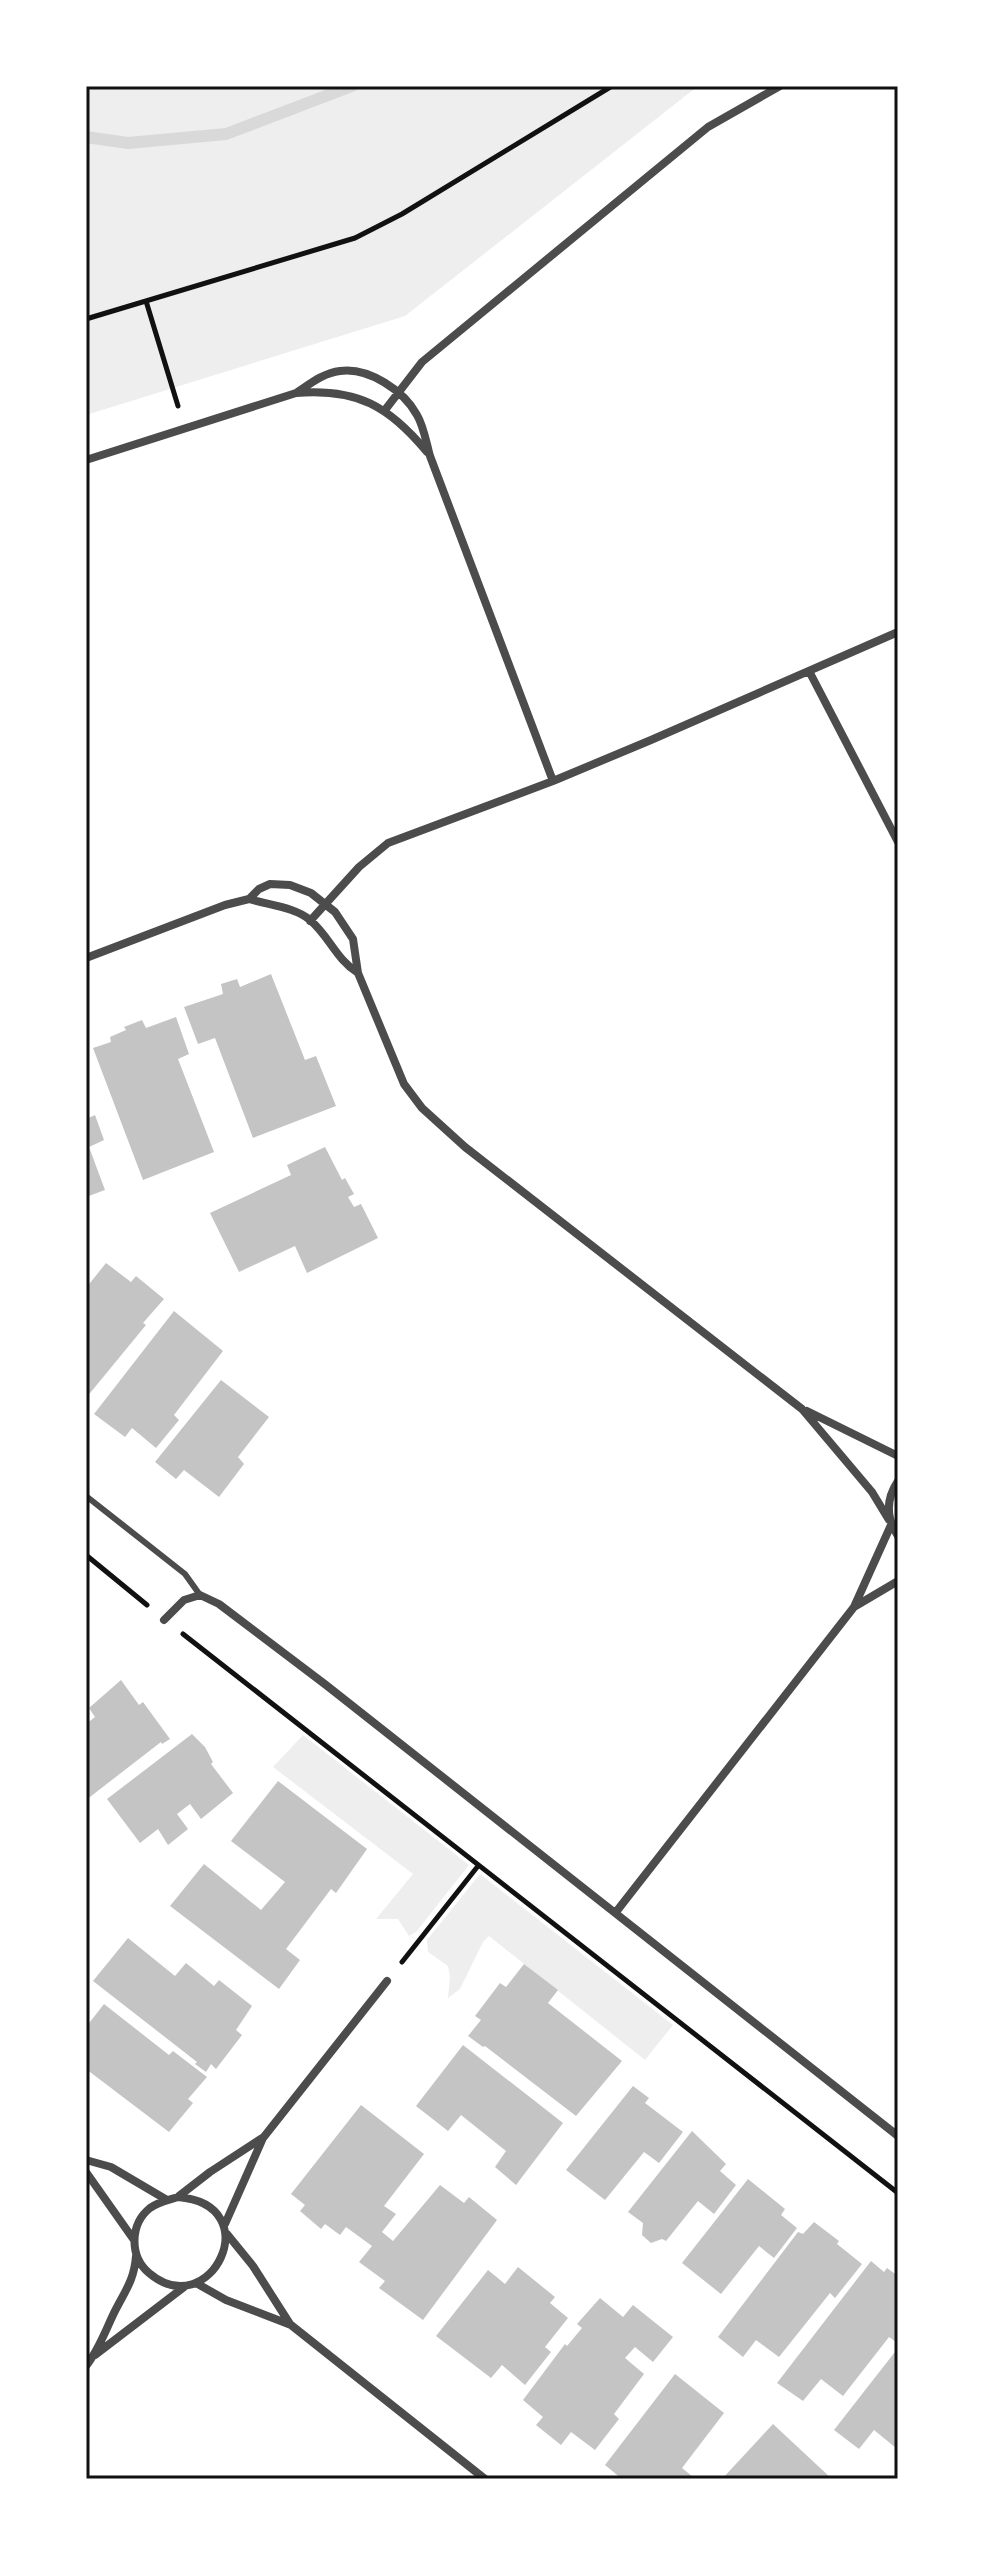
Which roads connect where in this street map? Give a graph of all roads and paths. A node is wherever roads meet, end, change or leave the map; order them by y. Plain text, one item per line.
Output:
1 (612, 86) edge
2 (780, 86) edge
3 (146, 301) junction
4 (86, 319) edge
5 (398, 390) junction
6 (296, 393) junction
7 (385, 410) junction
8 (185, 430) junction
9 (430, 456) junction
10 (86, 460) edge
11 (898, 632) edge
12 (809, 671) junction
13 (553, 781) junction
14 (898, 842) edge
15 (249, 899) junction
16 (325, 903) junction
17 (310, 921) junction
18 (86, 958) edge
19 (358, 973) junction
20 (802, 1409) junction
21 (898, 1456) edge
22 (898, 1481) edge
23 (86, 1496) edge
24 (890, 1522) junction
25 (898, 1536) edge
26 (86, 1555) edge
27 (898, 1581) edge
28 (200, 1595) junction
29 (854, 1607) junction
30 (164, 1620) junction
31 (478, 1866) junction
32 (616, 1912) junction
33 (387, 1981) joint
34 (898, 2136) edge
35 (263, 2138) junction
36 (86, 2160) edge
37 (86, 2172) edge
38 (898, 2193) edge
39 (178, 2197) junction
40 (167, 2200) junction
41 (225, 2224) junction
42 (227, 2234) junction
43 (134, 2240) junction
44 (137, 2255) junction
45 (196, 2283) junction
46 (184, 2287) junction
47 (291, 2325) junction
48 (95, 2355) junction
49 (86, 2366) edge
50 (485, 2479) edge

1 - 3 path
2 - 5 street
3 - 4 path
3 - 8 path
5 - 6 street
5 - 7 street
5 - 9 street
6 - 7 street
6 - 8 street
7 - 9 street
8 - 10 street
9 - 13 street
11 - 12 street
12 - 13 street
12 - 14 street
13 - 16 street
15 - 16 street
15 - 17 street
15 - 18 street
16 - 17 street
16 - 19 street
17 - 19 street
19 - 20 street
20 - 21 street
20 - 24 street
22 - 24 street
23 - 28 lane
24 - 25 street
24 - 29 street
26 - 30 path
27 - 29 street
28 - 30 street
28 - 32 street
29 - 32 street
30 - 31 path
31 - 33 path
31 - 38 path
32 - 34 street
33 - 35 street
35 - 39 street
35 - 41 street
36 - 40 street
37 - 43 street
39 - 40 street
39 - 41 street
40 - 43 street
41 - 42 street
42 - 45 street
42 - 47 street
43 - 44 street
44 - 46 street
44 - 48 street
45 - 46 street
45 - 47 street
46 - 48 street
47 - 50 street
48 - 49 street

